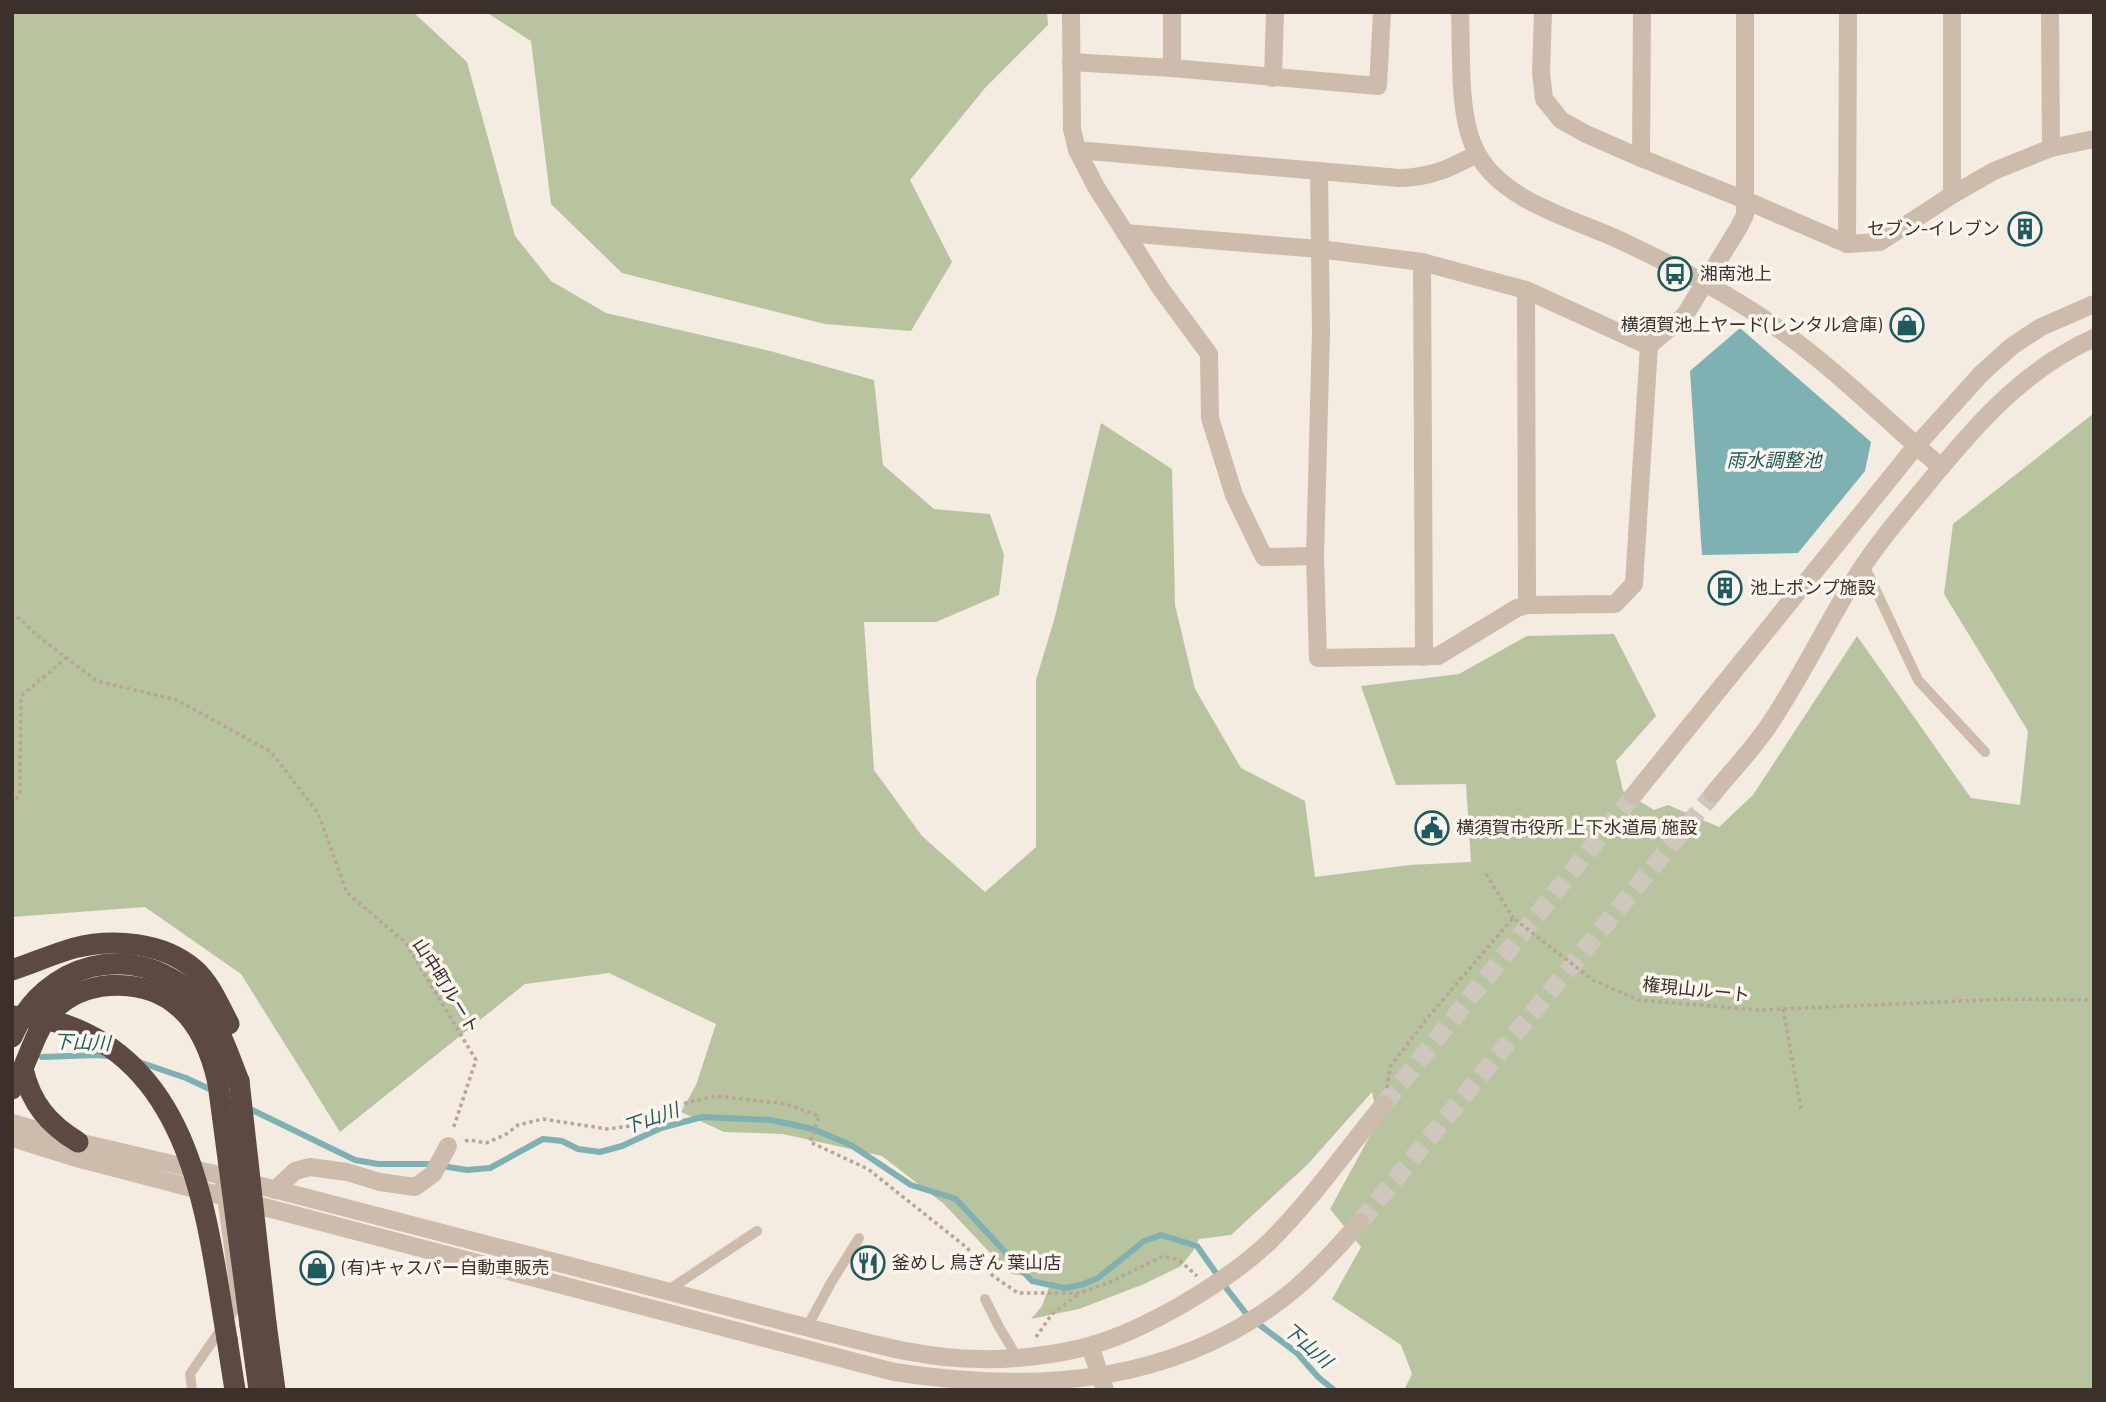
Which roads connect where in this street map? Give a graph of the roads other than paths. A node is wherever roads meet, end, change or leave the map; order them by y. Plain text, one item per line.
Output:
1 (1071, 12) edge
2 (1172, 12) edge
3 (1275, 12) edge
4 (1382, 12) edge
5 (1460, 12) edge
6 (1542, 12) edge
7 (1642, 12) edge
8 (1745, 12) edge
9 (1848, 12) edge
10 (1952, 12) edge
11 (2050, 12) edge
12 (1071, 62) junction
13 (1172, 68) junction
14 (1273, 78) junction
15 (2094, 139) edge
16 (2051, 148) junction
17 (1077, 150) junction
18 (1477, 154) junction
19 (1641, 158) junction
20 (1319, 171) junction
21 (1952, 195) junction
22 (1745, 201) junction
23 (1125, 233) junction
24 (1847, 244) junction
25 (1319, 249) junction
26 (1422, 261) junction
27 (1526, 290) junction
28 (2094, 304) edge
29 (2094, 338) edge
30 (1649, 346) junction
31 (1916, 446) junction
32 (1941, 467) junction
33 (1315, 555) junction
34 (1864, 565) junction
35 (1527, 605) junction
36 (1424, 656) junction
37 (1985, 752) dead end
38 (1713, 794) tunnel mouth
39 (1633, 796) tunnel mouth
40 (12, 970) edge
41 (12, 1016) edge
42 (12, 1037) edge
43 (23, 1069) junction
44 (228, 1082) junction
45 (12, 1090) edge
46 (1384, 1104) tunnel mouth
47 (12, 1123) edge
48 (12, 1138) edge
49 (78, 1142) junction
50 (447, 1149) road end
51 (219, 1175) junction
52 (275, 1190) junction
53 (222, 1196) junction
54 (1360, 1222) tunnel mouth
55 (757, 1231) dead end
56 (859, 1238) dead end
57 (667, 1291) junction
58 (985, 1299) dead end
59 (258, 1324) junction
60 (807, 1327) junction
61 (1090, 1346) junction
62 (1020, 1356) junction
63 (1102, 1383) edge
64 (192, 1390) edge
65 (235, 1390) edge
66 (259, 1390) edge
67 (275, 1390) edge

1 - 12 street
2 - 13 street
3 - 14 street
4 - 14 street
5 - 18 street
6 - 19 street
7 - 19 street
8 - 22 street
9 - 24 street
10 - 21 street
11 - 16 street
12 - 13 street
12 - 17 street
13 - 14 street
15 - 16 street
16 - 21 street
17 - 20 street
17 - 23 street
18 - 20 street
18 - 31 street
19 - 22 street
20 - 25 street
21 - 24 street
22 - 24 street
22 - 30 street, bridge
23 - 25 street
23 - 33 street
25 - 26 street
25 - 33 street
26 - 27 street
26 - 36 street
27 - 30 street
27 - 35 street
28 - 31 street
29 - 32 street
30 - 35 street
31 - 32 street
31 - 39 street
32 - 34 street
33 - 36 street
34 - 37 lane
34 - 38 street
35 - 36 street
40 - 44 highway
41 - 65 highway, bridge
42 - 44 highway
43 - 44 highway
43 - 45 highway
43 - 49 highway
44 - 59 highway, bridge
46 - 61 street
47 - 49 street
48 - 53 street
49 - 51 street
50 - 52 street
51 - 52 street
51 - 53 lane
52 - 57 street
53 - 63 street
53 - 64 lane
54 - 63 street
55 - 57 lane
56 - 60 lane
57 - 60 street
58 - 62 lane
59 - 66 highway
59 - 67 highway
60 - 62 street
61 - 62 street
61 - 63 street

